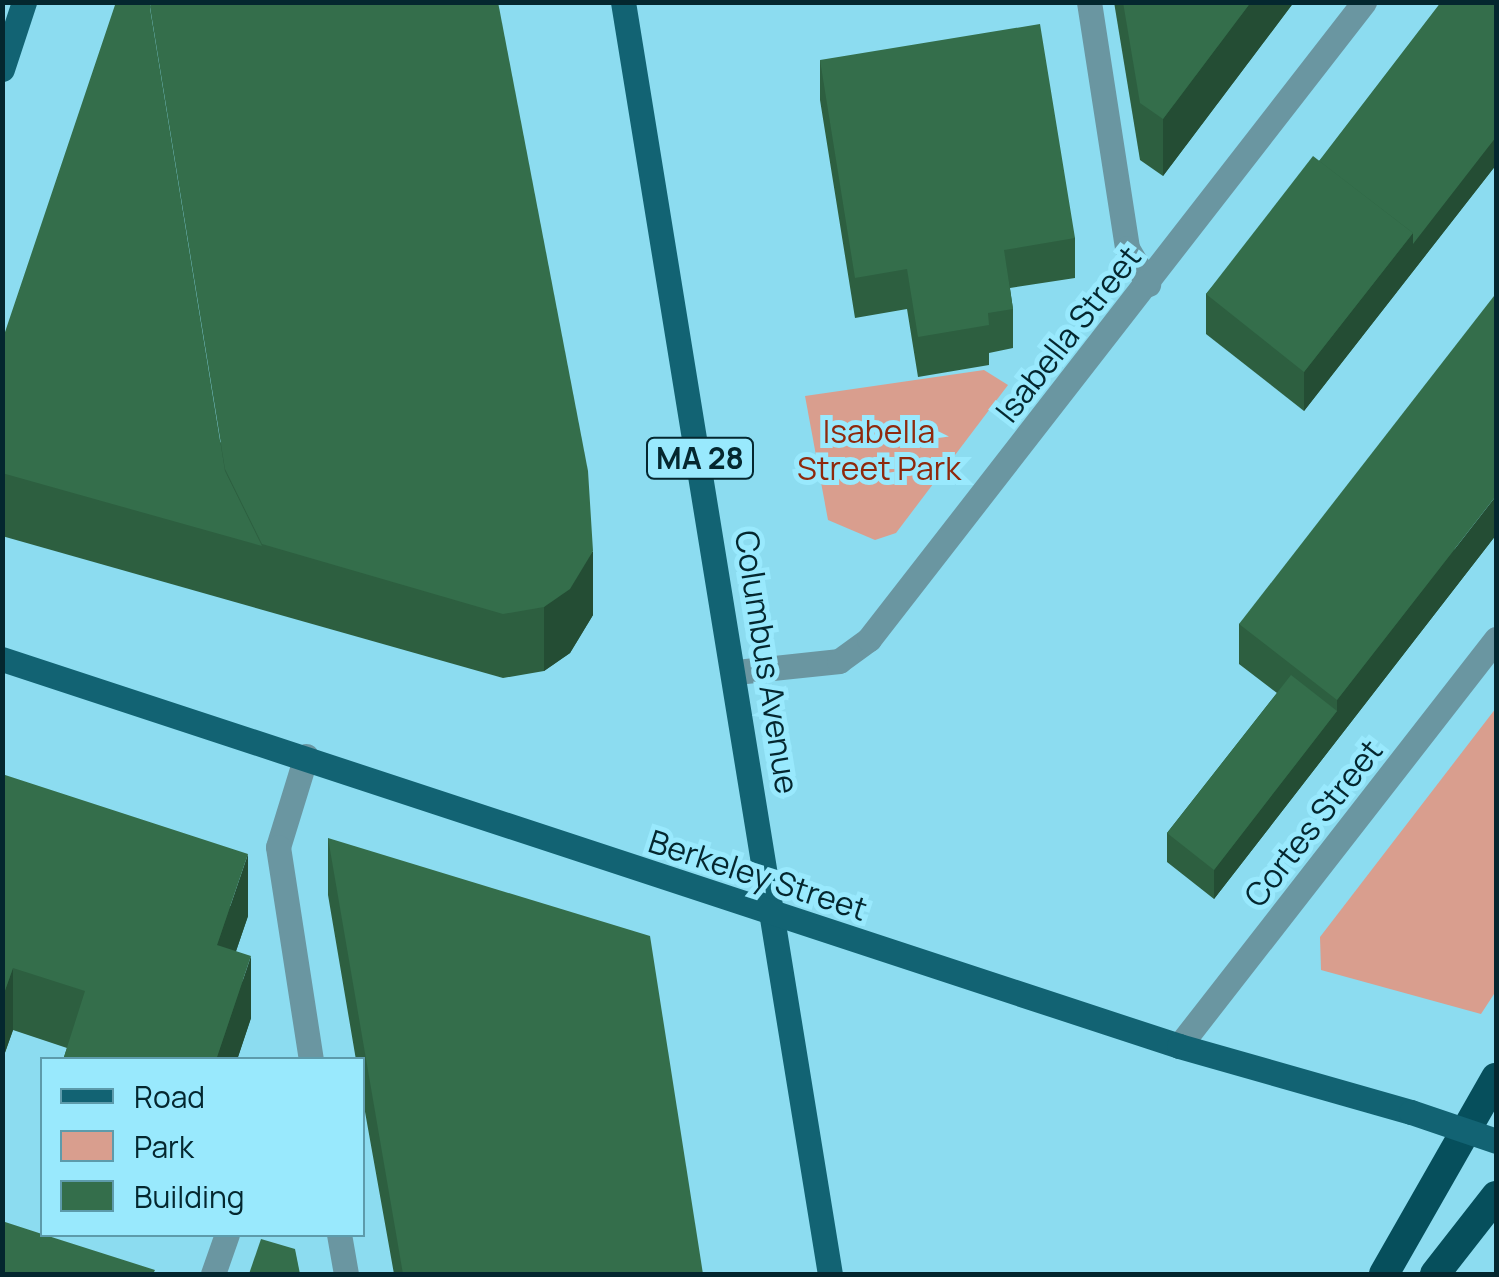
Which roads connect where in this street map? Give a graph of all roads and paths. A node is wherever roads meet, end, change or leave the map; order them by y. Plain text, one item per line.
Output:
1 (24, 2) edge
2 (623, 2) edge
3 (1089, 2) edge
4 (1364, 2) edge
5 (2, 69) edge
6 (1148, 284) junction
7 (1496, 639) edge
8 (2, 659) edge
9 (736, 672) junction
10 (306, 756) junction
11 (772, 914) junction
12 (1179, 1046) junction
13 (311, 1057) edge
14 (1496, 1078) edge
15 (1496, 1141) edge
16 (1496, 1196) edge
17 (226, 1237) edge
18 (340, 1237) edge
19 (214, 1274) edge
20 (346, 1274) edge
21 (830, 1274) edge
22 (1384, 1274) edge
23 (1435, 1274) edge

1 - 5 main road
2 - 9 main road, Columbus Avenue / MA 28
3 - 6 street
4 - 6 street, Isabella Street
6 - 9 street, Isabella Street
7 - 12 street, Cortes Street
8 - 10 main road, Berkeley Street
9 - 11 main road, Columbus Avenue / MA 28
10 - 11 main road, Berkeley Street
10 - 13 street
11 - 12 main road, Berkeley Street
11 - 21 main road, Columbus Avenue / MA 28
12 - 15 main road, Berkeley Street, bridge
14 - 22 highway
16 - 23 highway
17 - 19 street
18 - 20 street

